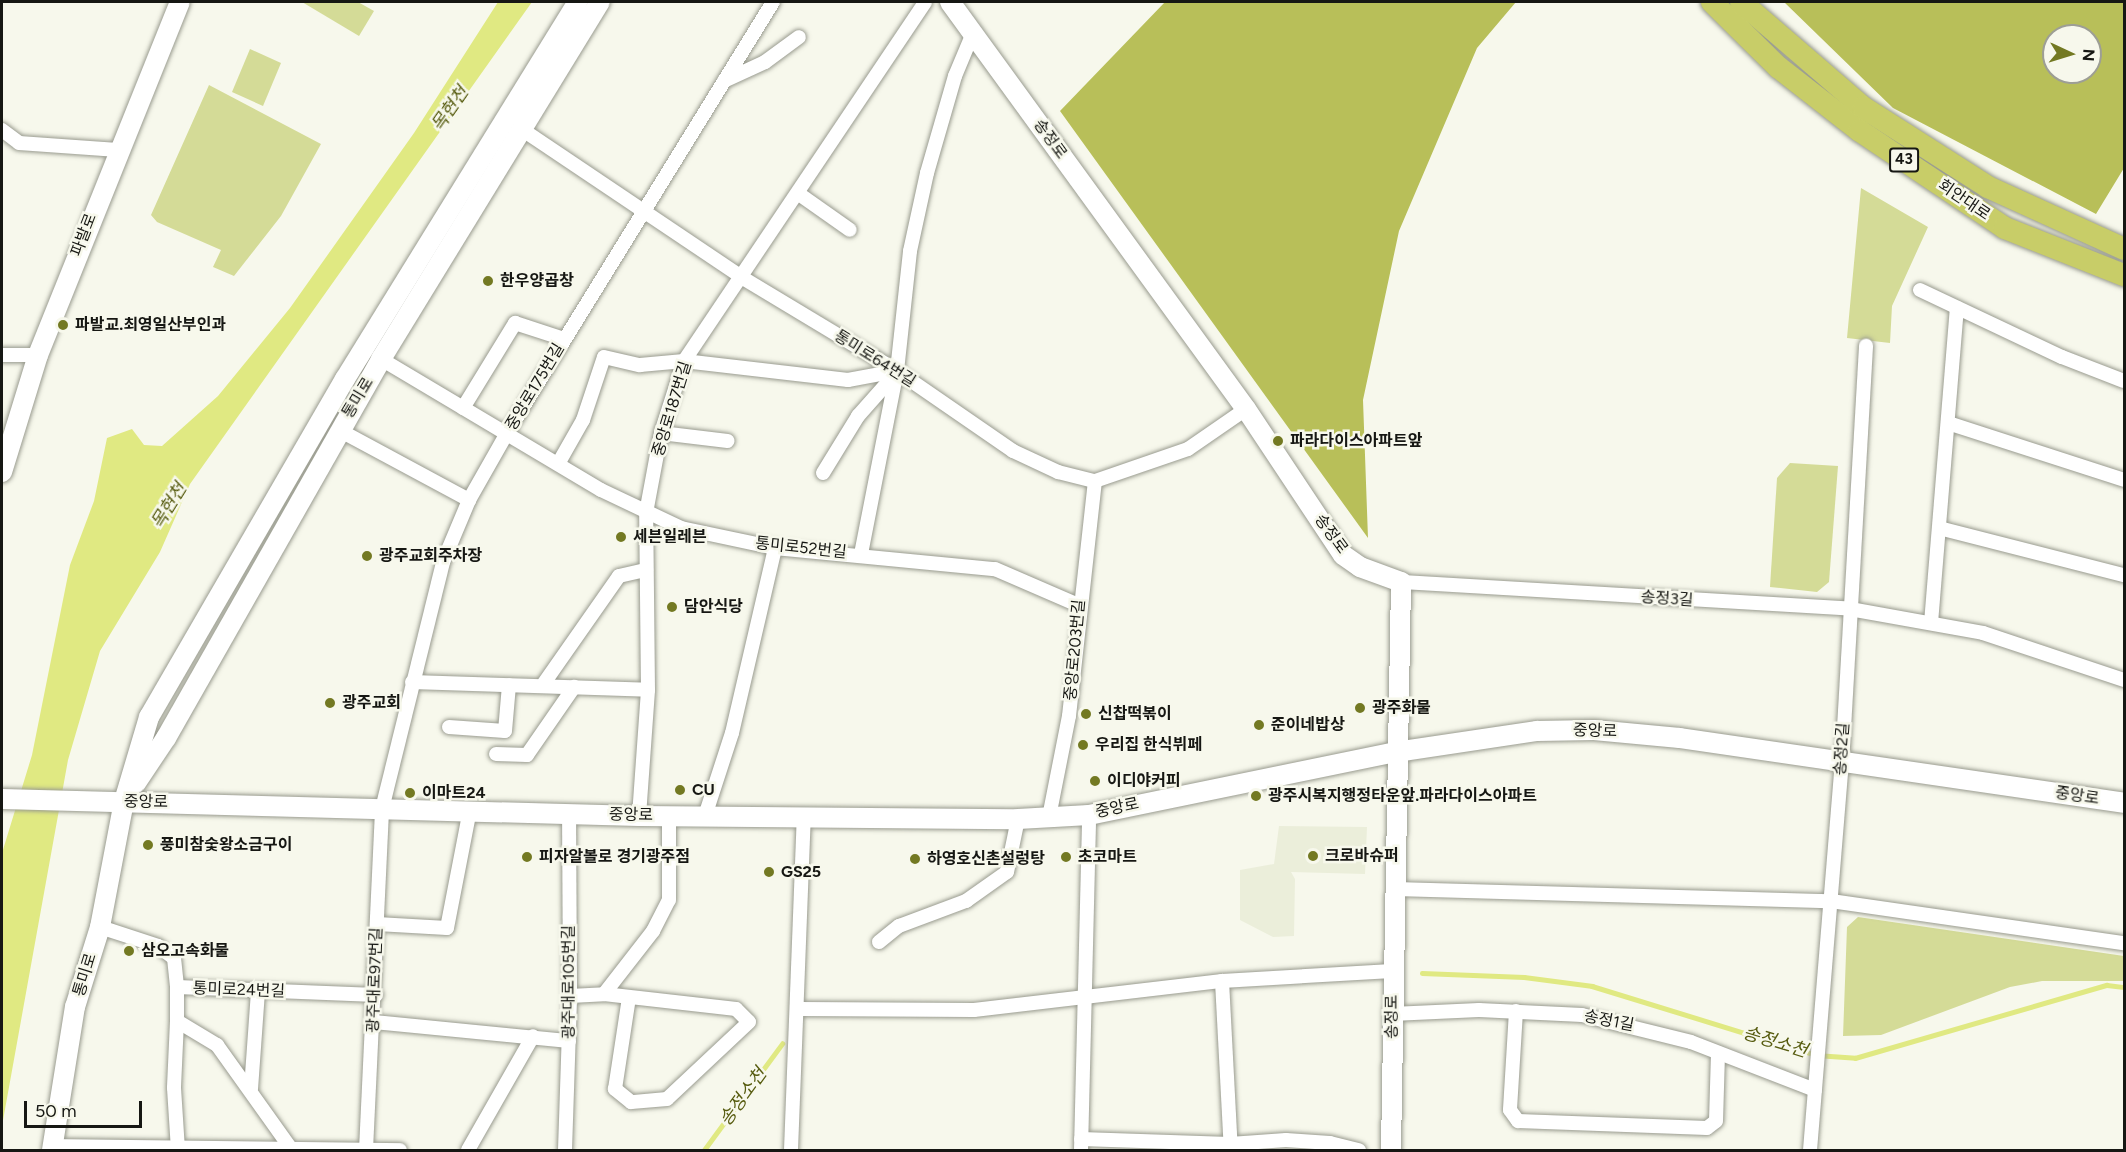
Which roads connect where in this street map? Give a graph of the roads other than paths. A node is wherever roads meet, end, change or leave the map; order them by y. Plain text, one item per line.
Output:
1 (180, 2) edge
2 (578, 2) edge
3 (600, 2) edge
4 (773, 2) edge
5 (925, 2) edge
6 (950, 2) edge
7 (1712, 2) edge
8 (1741, 2) edge
9 (973, 33) junction
10 (799, 37) dead end
11 (724, 81) junction
12 (520, 128) junction
13 (2, 130) edge
14 (19, 143) junction
15 (2, 144) edge
16 (118, 150) junction
17 (799, 194) junction
18 (644, 210) junction
19 (850, 230) dead end
20 (2124, 249) edge
21 (2124, 275) edge
22 (743, 278) junction
23 (1920, 290) dead end
24 (1958, 308) junction
25 (564, 339) junction
26 (1866, 346) dead end
27 (2, 355) edge
28 (38, 355) junction
29 (381, 359) junction
30 (684, 361) junction
31 (897, 371) junction
32 (2124, 381) edge
33 (463, 408) junction
34 (1246, 409) junction
35 (1948, 423) junction
36 (339, 430) junction
37 (507, 433) junction
38 (661, 433) junction
39 (728, 441) dead end
40 (558, 464) junction
41 (2, 472) edge
42 (823, 473) dead end
43 (2124, 480) edge
44 (1095, 481) junction
45 (469, 500) junction
46 (646, 513) junction
47 (1939, 528) junction
48 (775, 548) junction
49 (861, 554) junction
50 (646, 570) junction
51 (2124, 575) edge
52 (1401, 582) junction
53 (1078, 605) junction
54 (1850, 609) junction
55 (1931, 623) junction
56 (2124, 680) edge
57 (412, 682) junction
58 (509, 685) junction
59 (542, 686) junction
60 (574, 687) junction
61 (648, 690) junction
62 (449, 727) dead end
63 (1396, 752) junction
64 (496, 754) dead end
65 (1842, 762) junction
66 (2, 799) edge
67 (124, 801) junction
68 (2124, 803) edge
69 (382, 809) junction
70 (470, 810) junction
71 (568, 813) junction
72 (1089, 815) junction
73 (639, 816) junction
74 (669, 816) junction
75 (705, 816) junction
76 (1049, 817) junction
77 (804, 818) junction
78 (1018, 819) junction
79 (1393, 888) junction
80 (1830, 902) junction
81 (377, 924) junction
82 (100, 927) junction
83 (879, 942) dead end
84 (2124, 943) edge
85 (1392, 970) junction
86 (1222, 981) junction
87 (177, 987) junction
88 (258, 991) junction
89 (604, 994) junction
90 (376, 995) junction
91 (570, 996) junction
92 (1085, 996) junction
93 (629, 998) junction
94 (800, 1009) junction
95 (1516, 1011) junction
96 (1392, 1014) junction
97 (177, 1021) junction
98 (374, 1022) junction
99 (533, 1036) junction
100 (569, 1041) junction
101 (1718, 1053) junction
102 (251, 1089) junction
103 (1815, 1090) junction
104 (1081, 1145) edge
105 (1231, 1147) edge
106 (52, 1148) edge
107 (178, 1149) edge
108 (292, 1149) edge
109 (366, 1150) edge
110 (400, 1150) edge
111 (468, 1150) edge
112 (565, 1150) edge
113 (791, 1150) edge
114 (1359, 1150) edge
115 (1391, 1150) edge
116 (1810, 1150) edge

1 - 16 street, 파발로
2 - 67 street, 통미로
3 - 12 street, 통미로
4 - 11 street, 중앙로175번길
5 - 17 street, 중앙로187번길
6 - 9 street, 송정로
7 - 21 main road, 회안대로 / 43
8 - 20 main road, 회안대로 / 43
9 - 31 street
9 - 34 street, 송정로
10 - 11 street
11 - 18 street, 중앙로175번길
12 - 18 street, 통미로64번길
12 - 29 street, 통미로
13 - 14 street
14 - 15 street
14 - 16 street
16 - 28 street, 파발로
17 - 19 street
17 - 22 street, 중앙로187번길
18 - 22 street, 통미로64번길
18 - 25 street, 중앙로175번길
22 - 30 street, 중앙로187번길
22 - 31 street, 통미로64번길
23 - 24 street
24 - 32 street
24 - 35 street
25 - 33 street
25 - 37 street, 중앙로175번길
26 - 54 street, 송정2길
27 - 28 street
28 - 41 street, 파발로
29 - 33 street, 통미로52번길
29 - 36 street, 통미로
30 - 31 street
30 - 38 street, 중앙로187번길
30 - 40 street
31 - 42 street
31 - 44 street, 통미로64번길
31 - 49 street
33 - 37 street, 통미로52번길
34 - 44 street
34 - 52 street, 송정로
35 - 43 street
35 - 47 street
36 - 45 street
36 - 67 street, 통미로
37 - 40 street, 통미로52번길
37 - 45 street, 중앙로175번길
38 - 39 street
38 - 46 street, 중앙로187번길
40 - 46 street, 통미로52번길
44 - 53 street, 중앙로203번길
45 - 57 street, 중앙로175번길
46 - 48 street, 통미로52번길
46 - 50 street, 중앙로187번길
47 - 51 street
47 - 55 street
48 - 49 street, 통미로52번길
48 - 75 street
49 - 53 street, 통미로52번길
50 - 59 street
50 - 61 street, 중앙로187번길
52 - 54 street, 송정3길
52 - 63 street, 송정로
53 - 76 street, 중앙로203번길
54 - 55 street, 송정3길
54 - 65 street, 송정2길
55 - 56 street, 송정3길
57 - 58 street
57 - 69 street, 중앙로175번길
58 - 59 street
58 - 62 street
59 - 60 street
60 - 61 street
60 - 64 street
61 - 73 street, 중앙로187번길
63 - 65 street, 중앙로
63 - 72 street, 중앙로
63 - 79 street, 송정로
65 - 68 street, 중앙로
65 - 80 street, 송정2길
66 - 67 street, 중앙로
67 - 69 street, 중앙로
67 - 82 street, 통미로
69 - 70 street, 중앙로
69 - 81 street, 광주대로97번길
70 - 71 street, 중앙로
70 - 81 street
71 - 73 street, 중앙로
71 - 91 street, 광주대로105번길
72 - 76 street, 중앙로
72 - 92 street
73 - 74 street, 중앙로
74 - 75 street, 중앙로
74 - 89 street
75 - 77 street, 중앙로
76 - 78 street, 중앙로
77 - 78 street, 중앙로
77 - 94 street
78 - 83 street
79 - 80 street
79 - 85 street, 송정로
80 - 84 street
80 - 103 street, 송정2길
81 - 90 street, 광주대로97번길
82 - 87 street, 통미로24번길
82 - 106 street, 통미로
85 - 86 street
85 - 96 street, 송정로
86 - 92 street
86 - 105 street
87 - 88 street, 통미로24번길
87 - 97 street
88 - 90 street, 통미로24번길
88 - 102 street
89 - 91 street
89 - 93 street
90 - 98 street, 광주대로97번길
91 - 100 street, 광주대로105번길
92 - 94 street
92 - 104 street
93 - 93 street
94 - 113 street
95 - 96 street, 송정1길
95 - 101 street, 송정1길
95 - 101 street
96 - 115 street, 송정로
97 - 102 street
97 - 107 street
98 - 99 street
98 - 109 street, 광주대로97번길
99 - 100 street
99 - 111 street
100 - 112 street, 광주대로105번길
101 - 103 street, 송정1길
102 - 108 street
103 - 116 street, 송정2길
104 - 105 street
105 - 114 street
106 - 107 street
107 - 108 street
108 - 109 street
109 - 110 street

